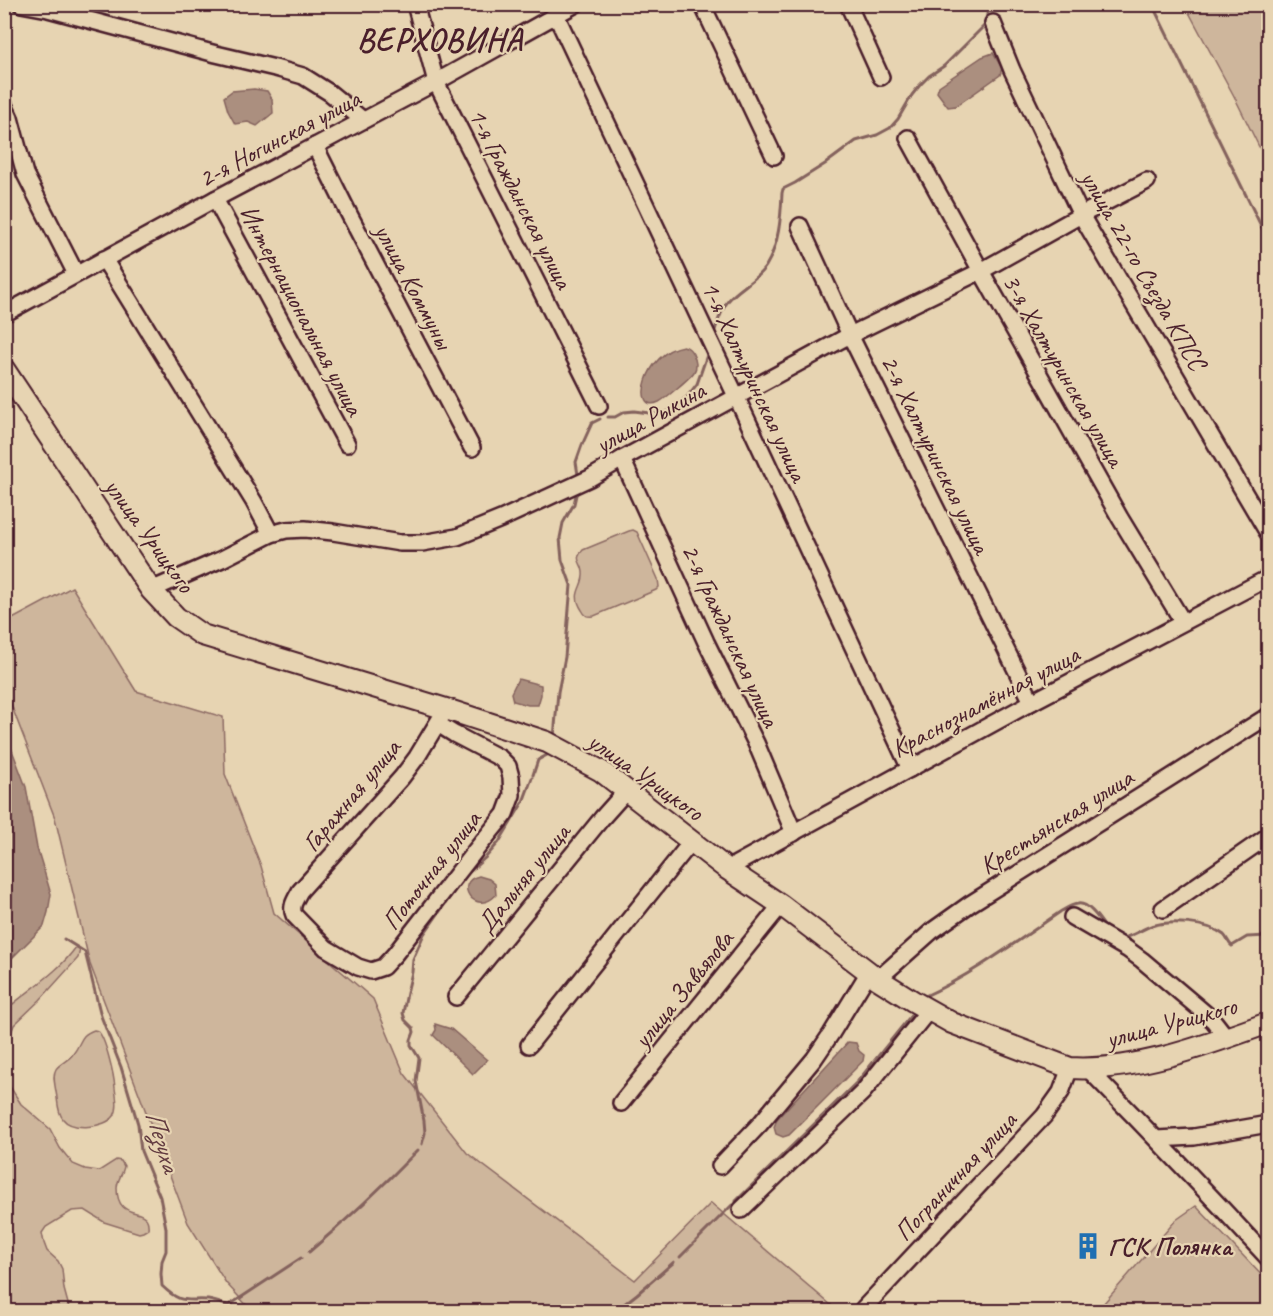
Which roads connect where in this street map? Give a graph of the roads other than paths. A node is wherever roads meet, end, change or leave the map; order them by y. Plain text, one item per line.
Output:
1 (21, 4) edge
2 (416, 4) edge
3 (576, 4) edge
4 (702, 4) edge
5 (848, 4) edge
6 (551, 12) edge
7 (993, 23) dead end
8 (880, 77) dead end
9 (436, 82) junction
10 (4, 105) edge
11 (363, 120) junction
12 (908, 138) dead end
13 (315, 146) junction
14 (774, 156) dead end
15 (1147, 181) dead end
16 (215, 199) junction
17 (1081, 215) junction
18 (800, 226) dead end
19 (104, 259) junction
20 (981, 271) junction
21 (76, 274) junction
22 (4, 314) edge
23 (850, 335) junction
24 (4, 369) edge
25 (736, 396) junction
26 (599, 406) dead end
27 (347, 444) dead end
28 (472, 448) dead end
29 (622, 459) junction
30 (1269, 533) edge
31 (271, 534) junction
32 (1269, 578) edge
33 (151, 591) junction
34 (1183, 622) junction
35 (1032, 702) junction
36 (1269, 716) edge
37 (442, 717) junction
38 (910, 769) junction
39 (627, 790) junction
40 (794, 833) junction
41 (1269, 836) edge
42 (692, 841) junction
43 (727, 869) junction
44 (781, 905) junction
45 (1163, 909) dead end
46 (292, 910) joint
47 (1072, 917) dead end
48 (873, 976) junction
49 (456, 997) dead end
50 (928, 1010) junction
51 (1269, 1023) edge
52 (1227, 1038) junction
53 (529, 1045) dead end
54 (1079, 1068) junction
55 (621, 1103) dead end
56 (1269, 1124) edge
57 (1157, 1139) junction
58 (720, 1166) dead end
59 (741, 1210) dead end
60 (1268, 1256) edge
61 (863, 1309) dead end

1 - 11 street
2 - 9 street, 1-я Гражданская улица
3 - 6 street, 2-я Ногинская улица
4 - 14 street
5 - 8 street
6 - 9 street, 2-я Ногинская улица
6 - 25 street, 1-я Халтуринская улица
7 - 17 street, улица 22-го Съезда КПСС
9 - 11 street, 2-я Ногинская улица
9 - 26 street, 1-я Гражданская улица
10 - 21 street
11 - 13 street, 2-я Ногинская улица
12 - 20 street, 3-я Халтуринская улица
13 - 16 street, 2-я Ногинская улица
13 - 28 street, улица Коммуны
15 - 17 street, улица Рыкина
16 - 19 street, 2-я Ногинская улица
16 - 27 street, Интернациональная улица
17 - 20 street, улица Рыкина
17 - 30 street, улица 22-го Съезда КПСС
18 - 23 street, 2-я Халтуринская улица
19 - 21 street, 2-я Ногинская улица
19 - 31 street
20 - 23 street, улица Рыкина
20 - 34 street, 3-я Халтуринская улица
21 - 22 street, 2-я Ногинская улица
23 - 25 street, улица Рыкина
23 - 35 street, 2-я Халтуринская улица
24 - 33 main road, улица Урицкого
25 - 29 street, улица Рыкина
25 - 38 street, 1-я Халтуринская улица
29 - 31 street, улица Рыкина
29 - 40 street, 2-я Гражданская улица
31 - 33 street, улица Рыкина
32 - 34 street, Краснознамённая улица
33 - 37 main road, улица Урицкого
34 - 35 street, Краснознамённая улица
35 - 38 street, Краснознамённая улица
36 - 48 street, Крестьянская улица
37 - 39 main road, улица Урицкого
37 - 46 street, Гаражная улица
37 - 46 street, Поточная улица
38 - 40 street, Краснознамённая улица
39 - 42 main road, улица Урицкого
39 - 49 street, Дальняя улица
40 - 43 street, Краснознамённая улица
41 - 45 street
42 - 43 main road, улица Урицкого
42 - 53 street
43 - 44 main road, улица Урицкого
44 - 48 main road, улица Урицкого
44 - 55 street, улица Завьялова
47 - 52 street
48 - 50 main road, улица Урицкого
48 - 58 street, Крестьянская улица
50 - 54 main road, улица Урицкого
50 - 59 street
51 - 52 main road, улица Урицкого
52 - 54 main road, улица Урицкого
54 - 57 street
54 - 61 street, Пограничная улица
56 - 57 street
57 - 60 street

